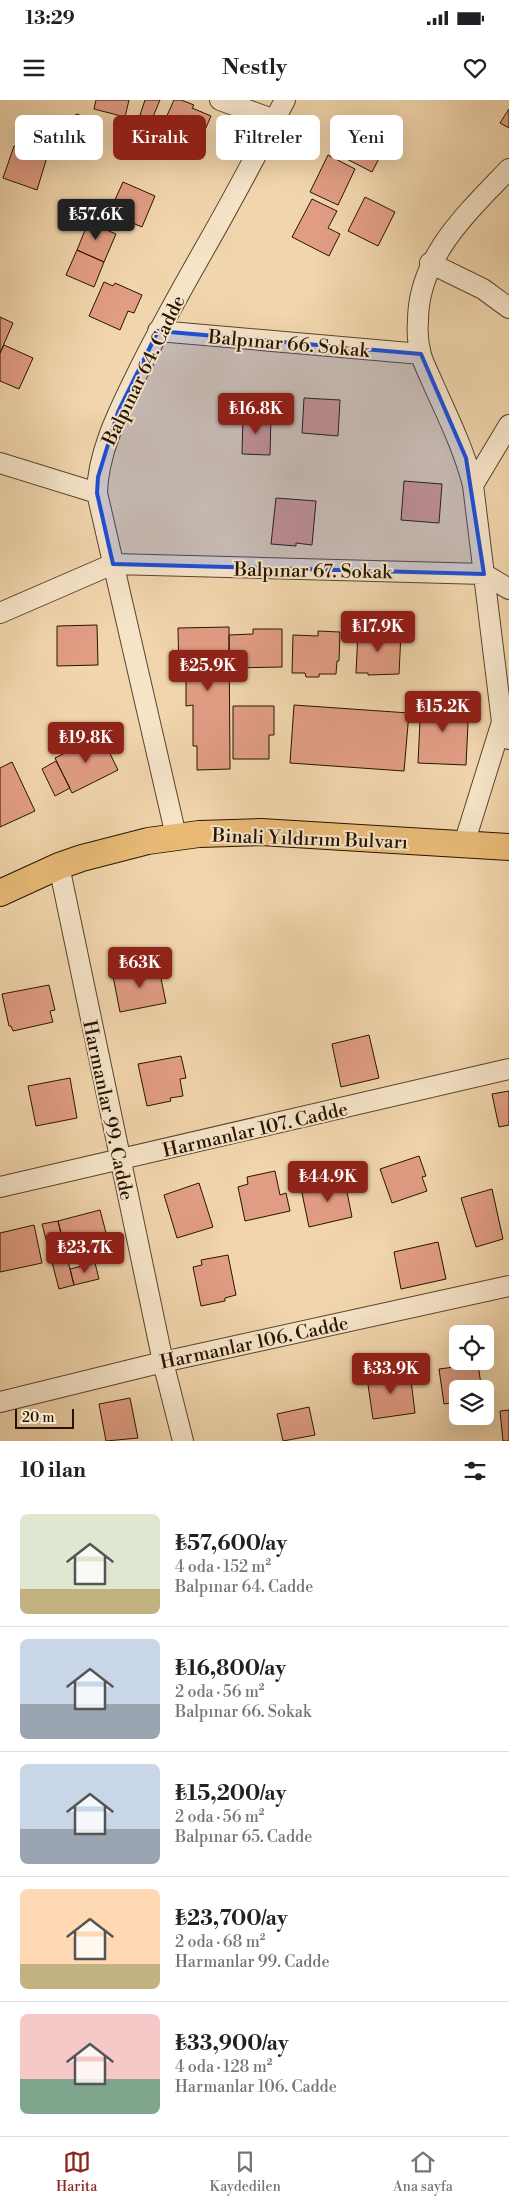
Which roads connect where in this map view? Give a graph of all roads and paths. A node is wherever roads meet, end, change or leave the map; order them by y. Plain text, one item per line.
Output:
1 (220, 100) edge
2 (285, 100) edge
3 (261, 115) edge
4 (278, 115) edge
5 (254, 160) edge
6 (509, 169) edge
7 (430, 263) junction
8 (509, 308) edge
9 (158, 331) junction
10 (420, 354) junction
11 (509, 425) edge
12 (0, 463) edge
13 (473, 485) junction
14 (97, 494) junction
15 (113, 564) junction
16 (484, 574) junction
17 (509, 589) edge
18 (0, 613) edge
19 (505, 730) edge
20 (176, 836) junction
21 (464, 844) junction
22 (509, 847) edge
23 (59, 866) junction
24 (0, 893) edge
25 (509, 1069) edge
26 (119, 1160) junction
27 (0, 1188) edge
28 (509, 1286) edge
29 (163, 1362) junction
30 (0, 1402) edge
31 (183, 1441) edge

1 - 3 street
2 - 4 street, Balpınar 64. Cadde
5 - 9 street, Balpınar 64. Cadde
6 - 7 street
7 - 8 street
7 - 10 street
9 - 10 street, Balpınar 66. Sokak
9 - 14 street, Balpınar 64. Cadde
10 - 13 street
11 - 13 street
12 - 14 street
13 - 16 street
14 - 15 street, Balpınar 64. Cadde
15 - 16 street, Balpınar 67. Sokak
15 - 18 street
15 - 20 street, Balpınar 64. Cadde
16 - 17 street, Balpınar 67. Sokak
16 - 19 street
19 - 21 street
20 - 21 main road, Binali Yıldırım Bulvarı
20 - 23 main road, Binali Yıldırım Bulvarı
21 - 22 main road, Binali Yıldırım Bulvarı
23 - 24 main road, Binali Yıldırım Bulvarı
23 - 26 street, Harmanlar 99. Cadde
25 - 26 street, Harmanlar 107. Cadde
26 - 27 street, Harmanlar 107. Cadde
26 - 29 street, Harmanlar 99. Cadde
28 - 29 street, Harmanlar 106. Cadde
29 - 30 street, Harmanlar 106. Cadde
29 - 31 street, Harmanlar 99. Cadde

